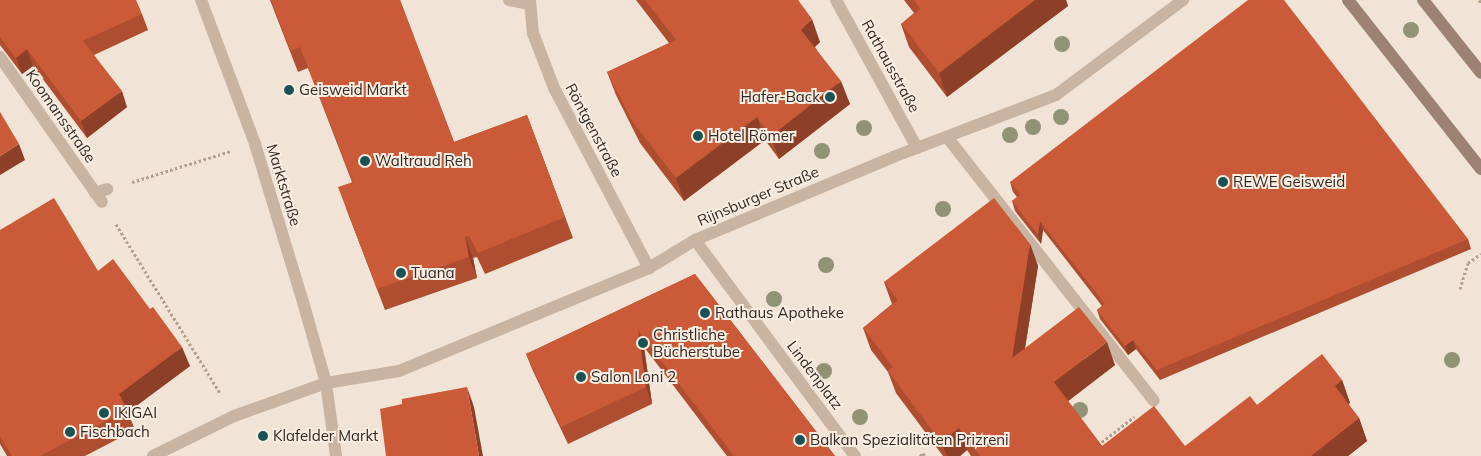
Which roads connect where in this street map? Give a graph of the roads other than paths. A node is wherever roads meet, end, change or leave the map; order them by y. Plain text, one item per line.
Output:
1 (201, 0) edge
2 (509, 0) edge
3 (836, 0) edge
4 (1183, 0) edge
5 (1348, 0) edge
6 (1423, 0) edge
7 (530, 2) edge
8 (0, 57) edge
9 (1481, 74) edge
10 (947, 137) junction
11 (917, 148) junction
12 (1481, 169) edge
13 (101, 195) road end
14 (695, 240) junction
15 (649, 268) junction
16 (326, 383) junction
17 (1154, 401) dead end
18 (153, 456) edge
19 (336, 456) edge
20 (855, 456) edge

1 - 16 street, Marktstraße
2 - 7 street
3 - 11 street, Rathausstraße
4 - 10 street, Rijnsburger Straße
5 - 12 main road
6 - 9 main road
7 - 15 street, Röntgenstraße
8 - 13 street, Koomansstraße
10 - 11 street, Rijnsburger Straße
10 - 17 street
11 - 14 street, Rijnsburger Straße
14 - 15 street, Rijnsburger Straße
14 - 20 street, Lindenplatz
15 - 16 street, Rijnsburger Straße
16 - 18 street, Rijnsburger Straße
16 - 19 street, Marktstraße

